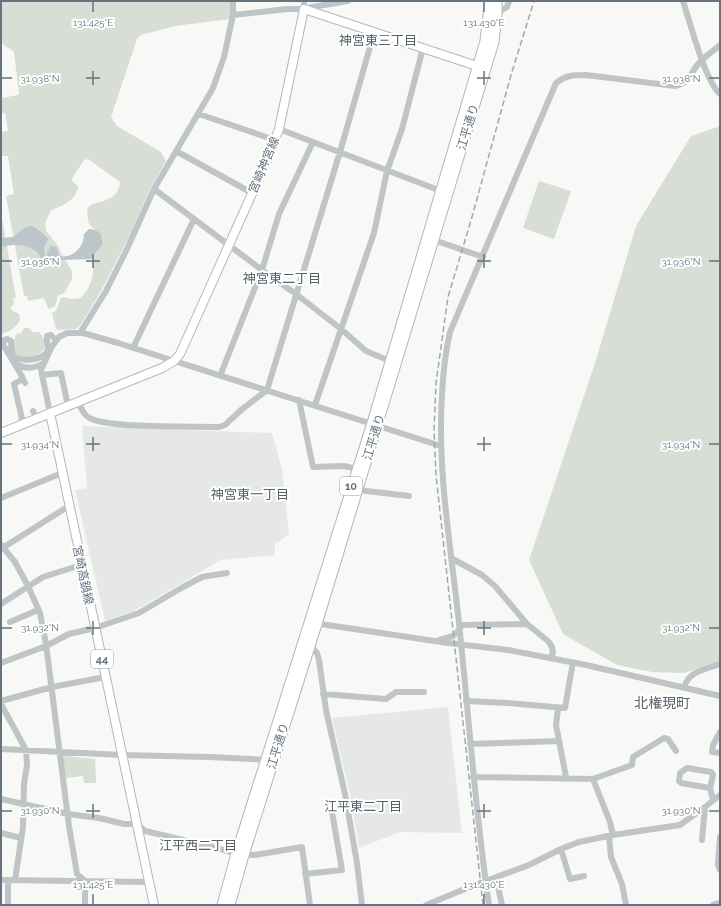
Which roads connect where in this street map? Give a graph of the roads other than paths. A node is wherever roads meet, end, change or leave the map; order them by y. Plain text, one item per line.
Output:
1 (233, 1) edge
2 (348, 1) edge
3 (488, 1) edge
4 (497, 1) edge
5 (509, 1) edge
6 (683, 1) edge
7 (304, 5) edge
8 (493, 14) junction
9 (233, 15) junction
10 (374, 32) junction
11 (720, 45) edge
12 (423, 48) junction
13 (702, 60) junction
14 (482, 67) junction
15 (720, 94) edge
16 (199, 114) junction
17 (279, 129) junction
18 (275, 140) junction
19 (313, 142) junction
20 (176, 151) junction
21 (340, 152) junction
22 (387, 171) junction
23 (154, 189) junction
24 (441, 192) junction
25 (252, 193) junction
26 (194, 219) junction
27 (430, 239) junction
28 (229, 244) junction
29 (483, 257) junction
30 (262, 270) junction
31 (296, 294) junction
32 (341, 329) junction
33 (80, 333) junction
34 (57, 339) junction
35 (2, 343) edge
36 (133, 348) junction
37 (174, 361) junction
38 (390, 361) junction
39 (14, 362) junction
40 (44, 364) junction
41 (42, 373) junction
42 (22, 376) junction
43 (220, 376) junction
44 (25, 383) dead end
45 (267, 390) junction
46 (299, 400) junction
47 (78, 402) junction
48 (315, 405) junction
49 (68, 406) junction
50 (33, 410) dead end
51 (50, 413) junction
52 (37, 418) junction
53 (375, 424) junction
54 (19, 426) junction
55 (1, 433) edge
56 (441, 446) junction
57 (357, 469) junction
58 (62, 473) junction
59 (358, 490) junction
60 (408, 496) dead end
61 (1, 498) edge
62 (69, 506) junction
63 (2, 547) edge
64 (451, 558) junction
65 (81, 565) junction
66 (227, 573) dead end
67 (28, 586) junction
68 (1, 604) edge
69 (38, 610) junction
70 (10, 622) dead end
71 (313, 623) junction
72 (527, 624) junction
73 (459, 627) junction
74 (95, 628) junction
75 (435, 641) junction
76 (461, 644) junction
77 (310, 645) junction
78 (46, 646) junction
79 (551, 658) junction
80 (573, 662) junction
81 (1, 663) edge
82 (720, 664) edge
83 (105, 677) junction
84 (52, 687) junction
85 (684, 688) junction
86 (424, 692) dead end
87 (323, 694) junction
88 (720, 696) edge
89 (1, 701) edge
90 (466, 702) junction
91 (1, 704) edge
92 (558, 708) junction
93 (720, 732) edge
94 (559, 741) junction
95 (470, 744) junction
96 (1, 748) edge
97 (26, 750) junction
98 (676, 751) dead end
99 (60, 752) junction
100 (720, 753) edge
101 (122, 755) junction
102 (270, 760) junction
103 (473, 777) junction
104 (566, 777) junction
105 (593, 779) junction
106 (710, 788) junction
107 (720, 795) edge
108 (1, 798) edge
109 (714, 800) junction
110 (24, 805) junction
111 (705, 807) junction
112 (332, 812) dead end
113 (68, 814) junction
114 (137, 824) junction
115 (1, 834) edge
116 (611, 836) junction
117 (720, 837) edge
118 (21, 838) junction
119 (702, 840) dead end
120 (561, 849) junction
121 (240, 855) junction
122 (720, 870) edge
123 (305, 874) junction
124 (584, 876) dead end
125 (496, 878) junction
126 (1, 880) edge
127 (8, 880) junction
128 (16, 880) junction
129 (85, 881) junction
130 (149, 882) junction
131 (485, 882) junction
132 (439, 902) edge
133 (720, 903) edge
134 (8, 905) edge
135 (85, 905) edge
136 (154, 905) edge
137 (222, 905) edge
138 (230, 905) edge
139 (310, 905) edge
140 (362, 905) edge
141 (426, 905) edge
142 (488, 905) edge
143 (502, 905) edge
144 (626, 905) edge
145 (713, 905) edge

1 - 9 street
2 - 7 street
3 - 8 highway, 10
4 - 8 highway, 10
5 - 8 street
6 - 13 street
7 - 9 street
7 - 10 main road
7 - 17 main road, 宮崎神宮線
8 - 14 highway, 江平通り / 10
9 - 16 street
10 - 12 main road
10 - 21 street
11 - 13 street
12 - 14 main road
12 - 22 street
13 - 15 street
13 - 29 street
14 - 24 highway, 江平通り / 10
14 - 27 highway, 江平通り / 10
16 - 18 street
16 - 20 street
17 - 18 main road, 宮崎神宮線
17 - 19 street
18 - 25 main road, 宮崎神宮線
19 - 21 street
19 - 30 street
20 - 23 street
20 - 25 street
21 - 22 street
21 - 31 street
22 - 24 street
22 - 32 street
23 - 26 street
23 - 33 street
24 - 27 highway, 江平通り / 10
25 - 28 main road, 宮崎神宮線
26 - 28 street
26 - 36 street
27 - 29 street
27 - 38 highway, 江平通り / 10
27 - 53 highway, 江平通り / 10
28 - 30 street
28 - 37 main road, 宮崎神宮線
29 - 56 street
30 - 31 street
30 - 43 street
31 - 32 street
31 - 45 street
32 - 38 street
32 - 48 street
33 - 34 street
33 - 36 street
34 - 35 street
34 - 40 street
35 - 39 street
36 - 37 street
37 - 43 street
37 - 47 main road
38 - 53 highway, 江平通り / 10
39 - 40 street
39 - 42 street
40 - 41 street
41 - 49 street
41 - 51 street
42 - 44 street
42 - 54 street
43 - 45 street
45 - 46 street
45 - 47 street
46 - 48 street
46 - 57 street
47 - 49 main road
48 - 53 street
49 - 51 main road
50 - 52 street
51 - 52 main road
51 - 58 main road, 宮崎高鍋線 / 44
52 - 54 main road
53 - 56 street
53 - 57 highway, 江平通り / 10
53 - 59 highway, 江平通り / 10
54 - 55 main road
56 - 64 street
57 - 71 highway, 江平通り / 10
58 - 61 street
58 - 62 main road, 宮崎高鍋線 / 44
59 - 60 street
59 - 71 highway, 江平通り / 10
62 - 63 street
62 - 65 main road, 宮崎高鍋線 / 44
63 - 67 street
64 - 72 street
64 - 73 street
65 - 67 street
65 - 74 main road, 宮崎高鍋線 / 44
66 - 74 street
67 - 68 street
67 - 69 street
69 - 70 street
69 - 78 street
71 - 75 street
71 - 77 highway, 江平通り / 10
71 - 102 highway, 江平通り / 10
72 - 73 street
72 - 79 street
73 - 75 street
73 - 76 street
74 - 78 street
74 - 83 main road, 宮崎高鍋線 / 44
75 - 76 street
76 - 79 street
76 - 90 street
77 - 87 street
77 - 102 highway, 江平通り / 10
78 - 81 street
78 - 84 street
79 - 80 street
80 - 85 street
80 - 92 street
82 - 85 street
83 - 84 street
83 - 101 main road, 宮崎高鍋線 / 44
84 - 89 street
84 - 99 street
85 - 88 street
86 - 87 street
87 - 140 street
90 - 92 street
90 - 95 street
91 - 97 street
92 - 94 street
93 - 100 street
94 - 95 street
94 - 104 street
95 - 103 street
96 - 97 street
97 - 99 street
97 - 110 street
98 - 105 street
99 - 101 street
99 - 113 street
101 - 102 street
101 - 114 main road, 宮崎高鍋線 / 44
102 - 121 highway, 江平通り / 10
103 - 104 street
103 - 131 street
104 - 105 street
105 - 116 street
106 - 106 street
106 - 109 street
107 - 109 street
108 - 110 street
109 - 111 street
110 - 113 street
110 - 118 street
111 - 116 street
111 - 119 street
112 - 123 street
113 - 114 street
113 - 129 street
114 - 121 street
114 - 130 main road, 宮崎高鍋線 / 44
115 - 118 street
116 - 120 street
116 - 144 street
117 - 122 street
118 - 128 street
120 - 124 street
120 - 125 street
121 - 123 street
121 - 137 highway, 江平通り / 10
121 - 138 highway, 江平通り / 10
123 - 139 street
125 - 131 street
125 - 143 street
126 - 127 street
127 - 128 street
127 - 134 street
128 - 129 street
129 - 130 street
129 - 135 street
130 - 136 main road, 宮崎高鍋線 / 44
131 - 132 street
131 - 142 street
132 - 141 street
133 - 145 street

